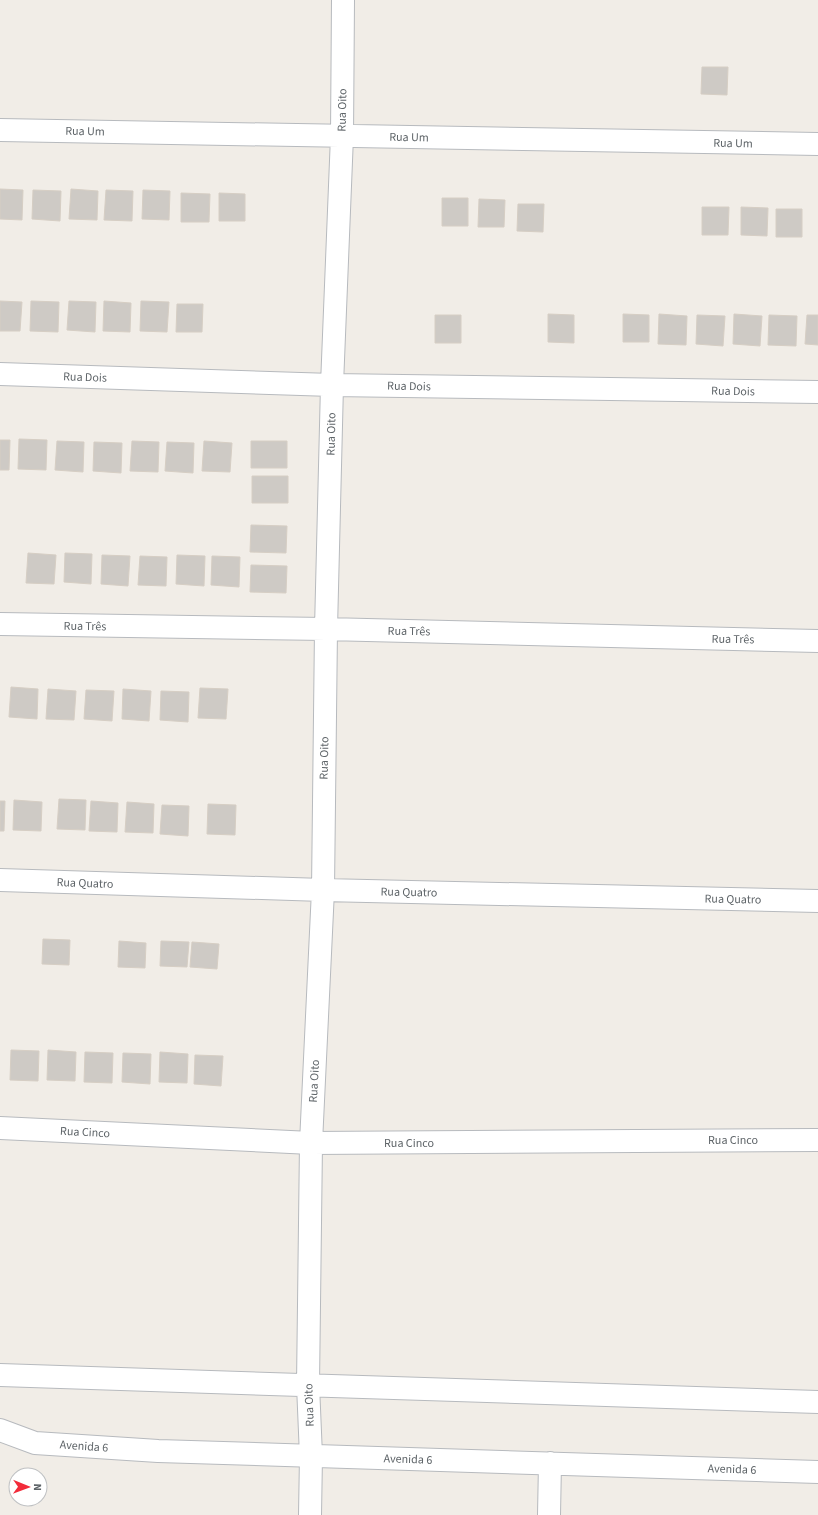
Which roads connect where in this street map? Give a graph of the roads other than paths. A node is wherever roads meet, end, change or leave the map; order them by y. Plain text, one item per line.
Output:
1 (343, 0) edge
2 (0, 130) edge
3 (342, 136) junction
4 (818, 144) edge
5 (0, 374) edge
6 (332, 385) junction
7 (818, 392) edge
8 (0, 624) edge
9 (326, 629) junction
10 (818, 641) edge
11 (0, 880) edge
12 (323, 890) junction
13 (818, 900) edge
14 (0, 1128) edge
15 (818, 1140) edge
16 (311, 1143) junction
17 (0, 1375) edge
18 (308, 1385) junction
19 (818, 1402) edge
20 (0, 1430) edge
21 (311, 1456) junction
22 (550, 1463) junction
23 (818, 1472) edge
24 (310, 1515) edge
25 (549, 1515) edge

1 - 3 street, Rua Oito
2 - 3 street, Rua Um
3 - 4 street, Rua Um
3 - 6 street, Rua Oito
5 - 6 street, Rua Dois
6 - 7 street, Rua Dois
6 - 9 street, Rua Oito
8 - 9 street, Rua Três
9 - 10 street, Rua Três
9 - 12 street, Rua Oito
11 - 12 street, Rua Quatro
12 - 13 street, Rua Quatro
12 - 16 street, Rua Oito
14 - 16 street, Rua Cinco
15 - 16 street, Rua Cinco
16 - 18 street, Rua Oito
17 - 18 street
18 - 19 street
18 - 21 street, Rua Oito
20 - 21 street, Avenida 6
21 - 22 street, Avenida 6
21 - 24 street, Rua Oito
22 - 23 street, Avenida 6
22 - 25 street

